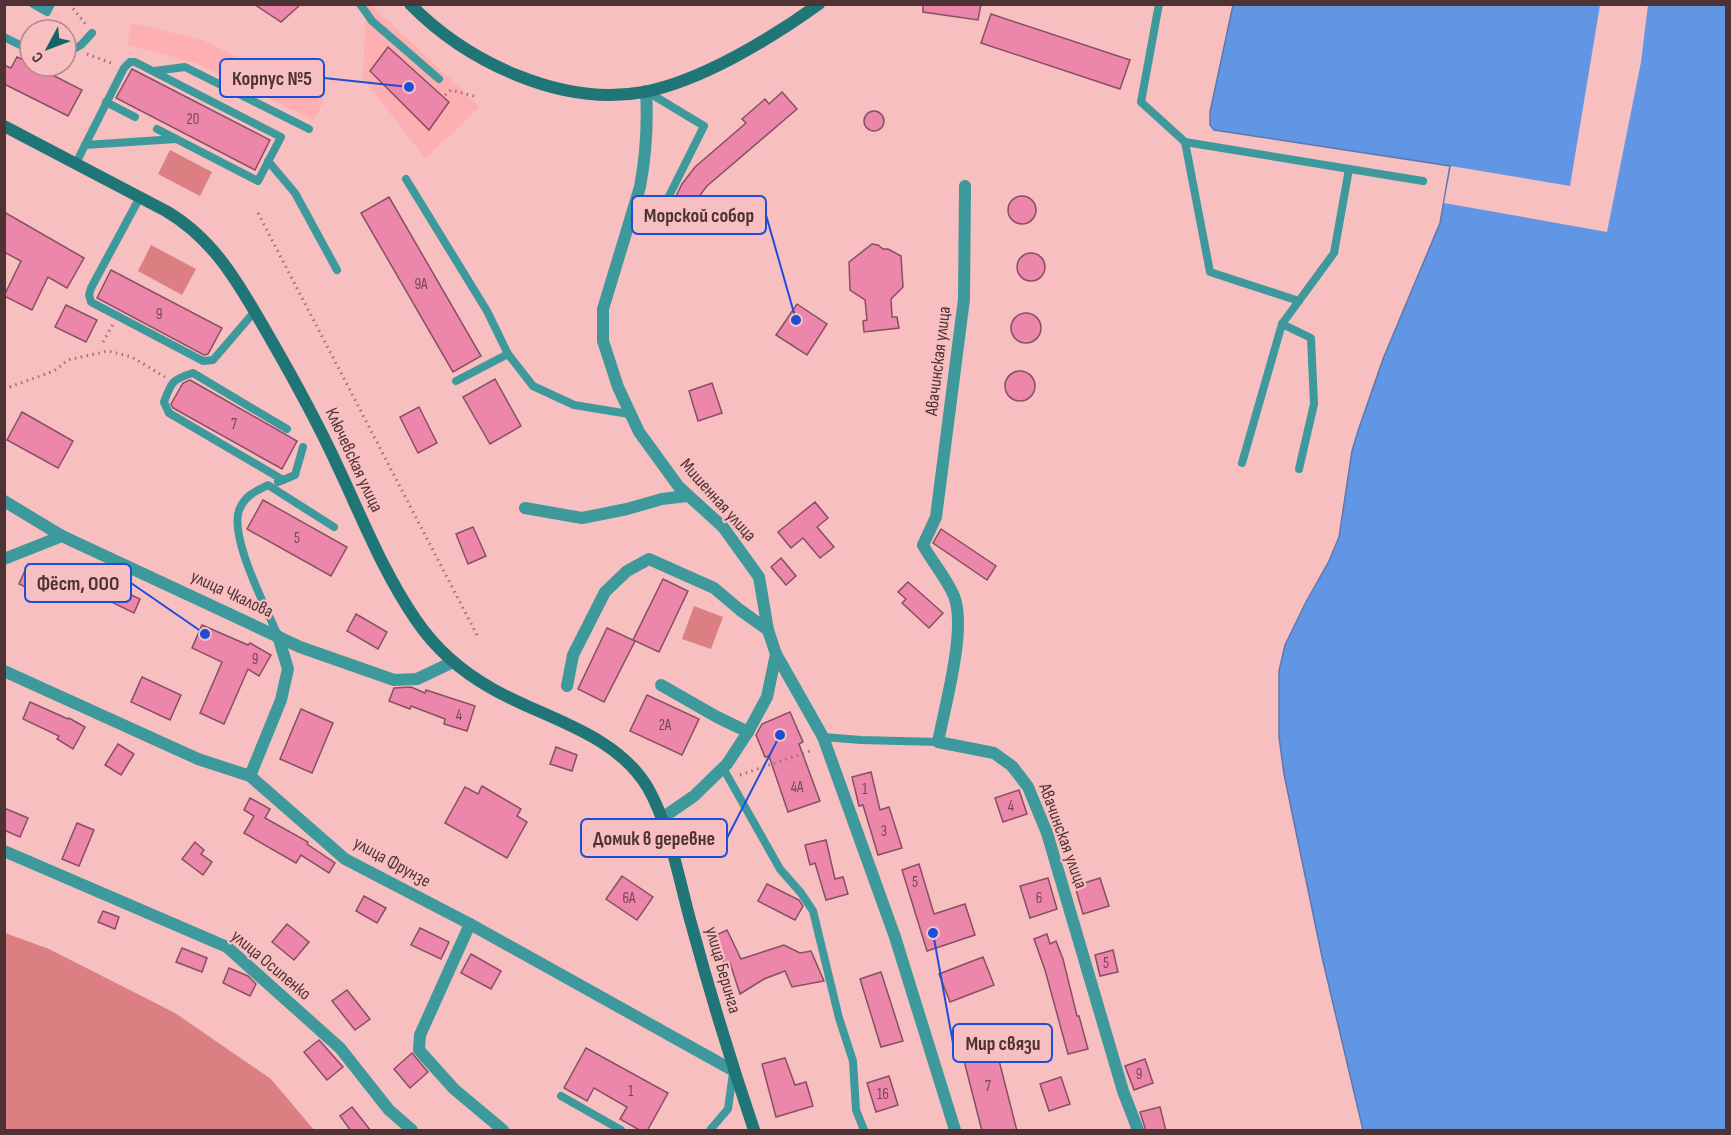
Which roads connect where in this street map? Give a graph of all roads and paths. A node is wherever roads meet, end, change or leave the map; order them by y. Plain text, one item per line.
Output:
1 (33, 4) edge
2 (51, 4) edge
3 (75, 4) edge
4 (360, 4) edge
5 (410, 4) edge
6 (819, 4) edge
7 (1159, 4) edge
8 (84, 23) dead end
9 (92, 33) dead end
10 (4, 37) edge
11 (18, 44) edge
12 (78, 47) edge
13 (88, 56) dead end
14 (124, 68) junction
15 (153, 71) junction
16 (439, 79) dead end
17 (646, 91) junction
18 (445, 94) dead end
19 (474, 96) dead end
20 (106, 102) junction
21 (135, 117) dead end
22 (4, 126) edge
23 (157, 129) dead end
24 (309, 129) dead end
25 (177, 139) junction
26 (1185, 142) junction
27 (85, 145) junction
28 (268, 161) junction
29 (76, 163) junction
30 (1348, 169) junction
31 (406, 179) dead end
32 (1422, 181) dead end
33 (965, 186) dead end
34 (141, 197) junction
35 (661, 212) dead end
36 (258, 213) dead end
37 (337, 270) dead end
38 (1299, 301) junction
39 (255, 310) junction
40 (117, 317) junction
41 (1282, 324) junction
42 (103, 342) dead end
43 (508, 354) junction
44 (456, 381) dead end
45 (173, 382) junction
46 (4, 389) edge
47 (629, 414) junction
48 (287, 429) dead end
49 (303, 447) dead end
50 (1242, 463) dead end
51 (1299, 469) dead end
52 (283, 480) junction
53 (268, 485) junction
54 (687, 496) junction
55 (4, 501) edge
56 (525, 508) dead end
57 (334, 527) dead end
58 (62, 536) junction
59 (4, 559) edge
60 (768, 630) junction
61 (278, 636) junction
62 (478, 637) dead end
63 (776, 654) junction
64 (453, 662) junction
65 (4, 671) edge
66 (661, 685) dead end
67 (567, 686) dead end
68 (748, 732) junction
69 (825, 741) junction
70 (939, 742) junction
71 (723, 768) junction
72 (740, 775) dead end
73 (250, 776) junction
74 (662, 818) junction
75 (4, 851) edge
76 (470, 924) junction
77 (734, 1071) junction
78 (561, 1096) dead end
79 (412, 1131) edge
80 (503, 1131) edge
81 (621, 1131) edge
82 (710, 1131) edge
83 (754, 1131) edge
84 (864, 1131) edge
85 (955, 1131) edge
86 (1138, 1131) edge

1 - 2 lane
3 - 8 path
4 - 16 lane
5 - 17 main road
6 - 17 main road
7 - 26 lane
9 - 12 lane
10 - 11 lane
13 - 14 path
14 - 15 lane
14 - 20 lane
15 - 24 lane
15 - 28 lane
17 - 35 lane
17 - 47 street, Мишенная улица
18 - 19 path
20 - 21 lane
20 - 27 lane
22 - 29 main road, Ключевская улица
23 - 25 lane
25 - 27 lane
25 - 28 lane
26 - 30 lane
26 - 38 lane
27 - 29 lane
28 - 37 lane
29 - 34 main road, Ключевская улица
30 - 32 lane
30 - 38 lane
31 - 43 lane
33 - 70 street, Авачинская улица
34 - 39 main road, Ключевская улица
34 - 40 lane
36 - 62 path
38 - 41 lane
39 - 40 lane
39 - 64 main road, Ключевская улица
40 - 42 path
41 - 50 lane
41 - 51 lane
43 - 44 lane
43 - 47 lane
45 - 46 path
45 - 48 lane
45 - 52 lane
47 - 54 street, Мишенная улица
49 - 52 lane
52 - 53 lane
53 - 57 lane
53 - 61 lane
54 - 56 street
54 - 60 street, Мишенная улица
55 - 58 street, улица Чкалова
58 - 59 street
58 - 61 street, улица Чкалова
60 - 63 street, Мишенная улица
60 - 67 street
61 - 64 street, улица Чкалова
61 - 73 street
63 - 68 street
63 - 69 street, Мишенная улица
64 - 74 main road, Ключевская улица
65 - 73 street, улица Фрунзе
66 - 68 street
68 - 71 street
69 - 70 lane
69 - 72 path
69 - 85 street, Мишенная улица
70 - 86 street, Авачинская улица
71 - 74 street
71 - 84 lane
73 - 76 street, улица Фрунзе
74 - 77 main road, улица Беринга
75 - 79 street, улица Осипенко
76 - 77 street, улица Фрунзе
76 - 80 street
77 - 82 lane
77 - 83 main road, улица Беринга
78 - 81 lane

